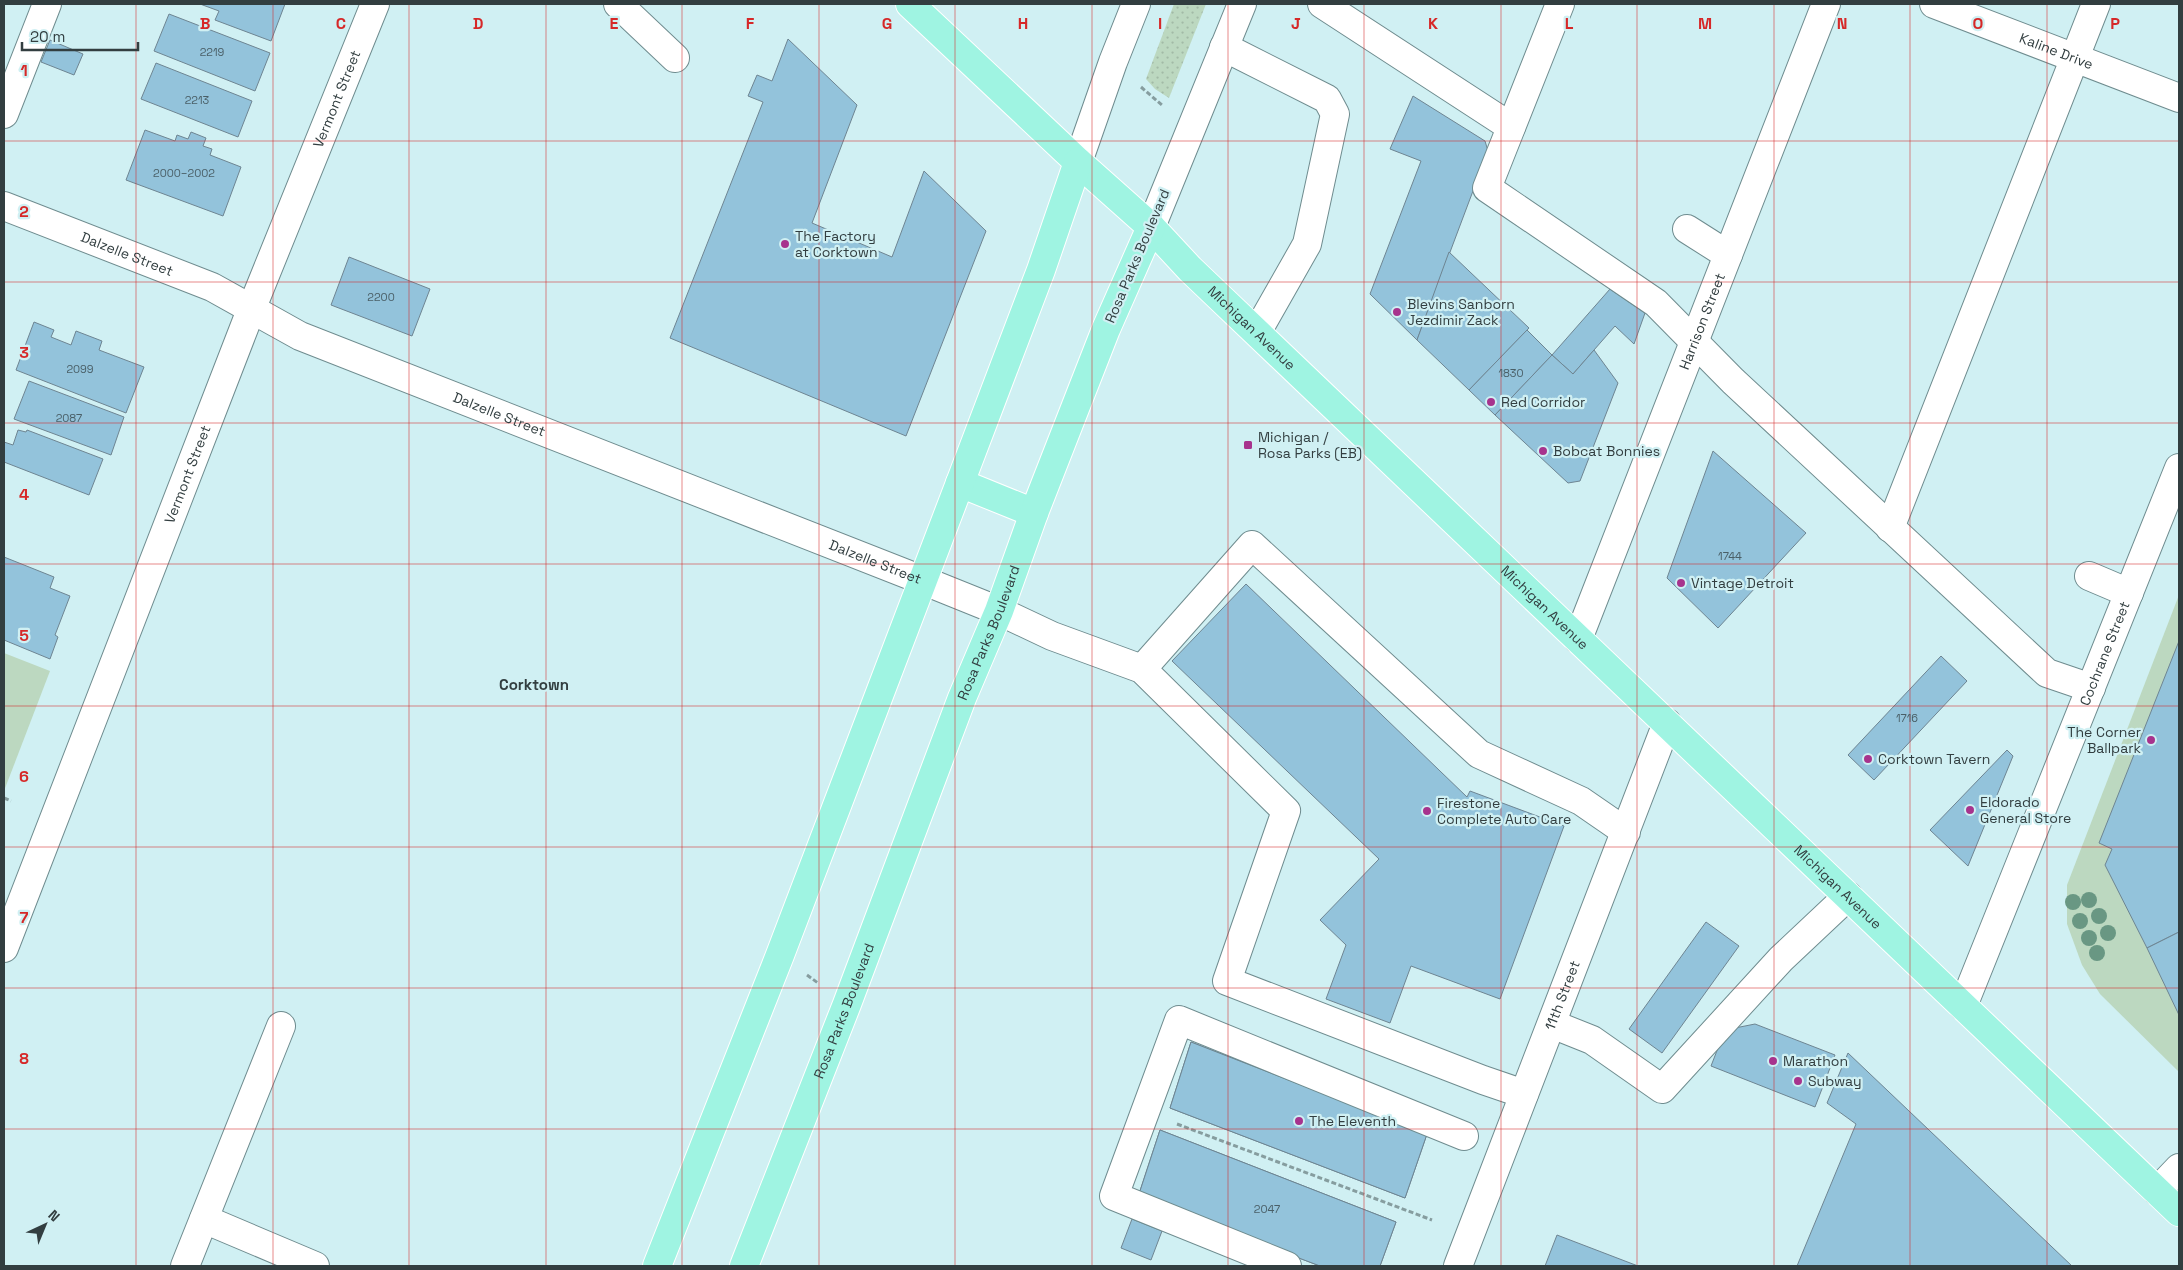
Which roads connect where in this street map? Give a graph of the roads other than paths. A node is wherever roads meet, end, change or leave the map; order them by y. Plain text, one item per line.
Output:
1 (47, 4) edge
2 (376, 4) edge
3 (618, 4) edge
4 (910, 4) edge
5 (1136, 4) edge
6 (1242, 4) edge
7 (1322, 4) edge
8 (1560, 4) edge
9 (1826, 4) edge
10 (1934, 4) edge
11 (2096, 4) edge
12 (1224, 47) junction
13 (675, 58) dead end
14 (2075, 58) junction
15 (2179, 98) edge
16 (4, 114) edge
17 (1511, 127) junction
18 (1078, 162) junction
19 (4, 206) edge
20 (1151, 227) junction
21 (1687, 229) dead end
22 (1728, 255) junction
23 (251, 310) junction
24 (1257, 332) junction
25 (1694, 342) junction
26 (2179, 468) edge
27 (960, 483) junction
28 (1034, 513) junction
29 (1890, 528) junction
30 (2089, 576) dead end
31 (922, 580) junction
32 (2130, 592) junction
33 (999, 611) junction
34 (1578, 639) junction
35 (1142, 669) junction
36 (2091, 688) junction
37 (1667, 723) junction
38 (1626, 832) junction
39 (1848, 896) junction
40 (4, 948) edge
41 (1963, 1006) junction
42 (1552, 1024) junction
43 (281, 1026) dead end
44 (1524, 1094) junction
45 (1464, 1136) dead end
46 (2179, 1168) edge
47 (2157, 1191) junction
48 (2179, 1212) edge
49 (204, 1219) junction
50 (185, 1266) edge
51 (315, 1266) edge
52 (656, 1266) edge
53 (744, 1266) edge
54 (1286, 1266) edge
55 (1458, 1266) edge

1 - 16 street
2 - 23 street, Vermont Street
3 - 13 street
4 - 18 main road, Michigan Avenue
5 - 18 street
6 - 12 street, Rosa Parks Boulevard
7 - 17 street
8 - 17 street
9 - 22 street, Harrison Street
10 - 14 street, Kaline Drive
11 - 14 street
12 - 20 street, Rosa Parks Boulevard
12 - 24 street
14 - 15 street, Kaline Drive
14 - 29 street
17 - 25 street
18 - 20 main road, Michigan Avenue
18 - 27 main road
19 - 23 street, Dalzelle Street
20 - 24 main road, Michigan Avenue
20 - 28 main road, Rosa Parks Boulevard
21 - 22 street
22 - 25 street, Harrison Street
23 - 31 street, Dalzelle Street
23 - 40 street, Vermont Street
24 - 34 main road, Michigan Avenue
25 - 29 street
25 - 34 street, Harrison Street
26 - 32 street, Cochrane Street
27 - 28 main road
27 - 31 main road
28 - 33 main road, Rosa Parks Boulevard
29 - 36 street
30 - 32 street
31 - 33 street, Dalzelle Street
31 - 52 main road
32 - 36 street, Cochrane Street
33 - 35 street, Dalzelle Street
33 - 53 main road, Rosa Parks Boulevard
34 - 37 main road, Michigan Avenue
35 - 38 street
35 - 44 street
36 - 41 street, Cochrane Street
37 - 38 street, 11th Street
37 - 39 main road, Michigan Avenue
38 - 42 street, 11th Street
39 - 41 main road, Michigan Avenue
39 - 42 street
41 - 47 main road, Michigan Avenue
42 - 44 street, 11th Street
43 - 49 street
44 - 55 street, 11th Street
45 - 54 street
46 - 47 street
47 - 48 main road, Michigan Avenue
49 - 50 street
49 - 51 street

